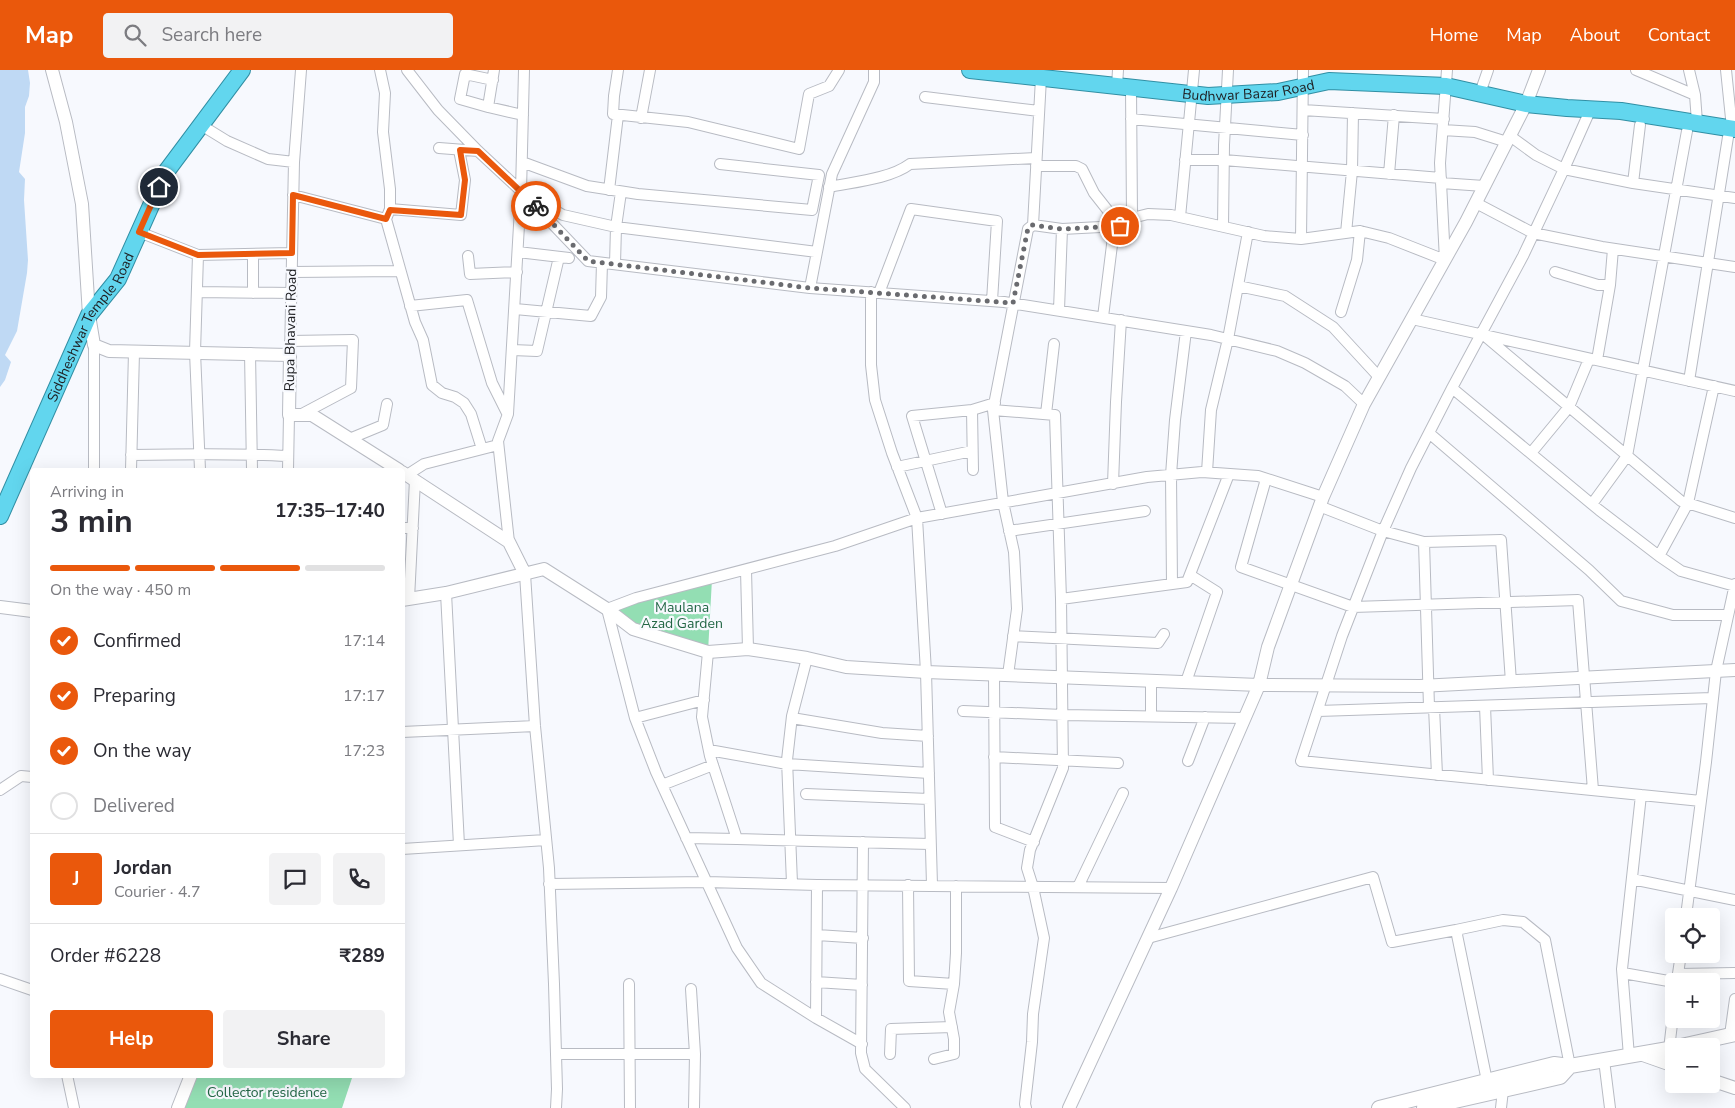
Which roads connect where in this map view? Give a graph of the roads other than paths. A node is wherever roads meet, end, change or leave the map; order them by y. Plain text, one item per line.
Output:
1 (52, 70) edge
2 (242, 70) edge
3 (301, 70) edge
4 (380, 70) edge
5 (407, 70) edge
6 (524, 70) edge
7 (618, 70) edge
8 (650, 70) edge
9 (839, 70) edge
10 (874, 70) edge
11 (970, 70) edge
12 (1194, 70) edge
13 (1228, 70) edge
14 (1447, 70) edge
15 (1488, 70) edge
16 (1539, 70) edge
17 (1636, 70) edge
18 (1689, 70) edge
19 (1726, 70) edge
20 (494, 75) edge
21 (1034, 75) edge
22 (1303, 78) edge
23 (1122, 81) edge
24 (1446, 86) junction
25 (1480, 93) junction
26 (1191, 94) junction
27 (1226, 95) junction
28 (1695, 95) junction
29 (925, 97) dead end
30 (1526, 104) junction
31 (488, 108) junction
32 (1567, 108) junction
33 (1303, 110) junction
34 (1039, 111) junction
35 (1353, 113) junction
36 (523, 115) junction
37 (618, 115) junction
38 (1588, 115) junction
39 (1394, 116) junction
40 (641, 118) junction
41 (1131, 119) junction
42 (1444, 119) junction
43 (1188, 124) junction
44 (201, 125) junction
45 (1640, 125) junction
46 (1692, 126) junction
47 (1225, 127) junction
48 (1443, 130) junction
49 (1733, 133) edge
50 (1303, 135) junction
51 (1509, 139) junction
52 (440, 148) dead end
53 (460, 150) junction
54 (478, 151) junction
55 (1185, 160) junction
56 (1224, 160) junction
57 (294, 162) junction
58 (522, 162) junction
59 (1036, 162) junction
60 (720, 164) dead end
61 (1302, 167) junction
62 (1564, 169) junction
63 (1352, 171) junction
64 (1390, 174) junction
65 (1441, 180) junction
66 (1634, 183) junction
67 (1484, 186) junction
68 (829, 187) junction
69 (1676, 189) junction
70 (609, 190) junction
71 (521, 191) junction
72 (621, 192) junction
73 (293, 195) junction
74 (1720, 196) junction
75 (1735, 198) edge
76 (1476, 203) junction
77 (388, 214) junction
78 (1180, 217) junction
79 (1132, 218) junction
80 (1032, 225) junction
81 (1120, 226) junction
82 (1223, 226) junction
83 (616, 227) junction
84 (1062, 229) junction
85 (1360, 231) junction
86 (139, 232) junction
87 (1248, 232) junction
88 (1346, 233) junction
89 (1533, 233) junction
90 (1301, 239) junction
91 (1612, 249) junction
92 (518, 252) junction
93 (817, 252) junction
94 (292, 253) junction
95 (254, 254) junction
96 (198, 255) junction
97 (468, 256) dead end
98 (1665, 256) junction
99 (1445, 260) junction
100 (1709, 262) junction
101 (602, 263) junction
102 (615, 264) junction
103 (1735, 267) edge
104 (400, 271) junction
105 (292, 272) junction
106 (517, 272) junction
107 (1555, 272) dead end
108 (1610, 284) junction
109 (1238, 286) junction
110 (810, 288) junction
111 (197, 292) junction
112 (253, 293) junction
113 (291, 293) junction
114 (875, 293) junction
115 (992, 301) junction
116 (1013, 303) junction
117 (410, 306) junction
118 (515, 309) junction
119 (1059, 310) junction
120 (546, 312) junction
121 (1341, 312) dead end
122 (90, 315) junction
123 (1103, 317) junction
124 (1412, 319) junction
125 (1121, 320) junction
126 (1186, 331) junction
127 (1482, 335) junction
128 (1228, 339) junction
129 (290, 342) junction
130 (1054, 344) dead end
131 (94, 345) junction
132 (512, 350) junction
133 (134, 352) junction
134 (195, 352) junction
135 (250, 353) junction
136 (290, 355) junction
137 (1593, 360) junction
138 (1642, 370) junction
139 (1379, 377) junction
140 (1689, 381) junction
141 (1714, 386) junction
142 (1452, 388) junction
143 (1735, 388) edge
144 (387, 404) dead end
145 (1364, 404) junction
146 (994, 407) junction
147 (1569, 407) junction
148 (972, 410) junction
149 (508, 414) junction
150 (1046, 414) junction
151 (294, 416) junction
152 (1429, 433) junction
153 (349, 439) junction
154 (498, 445) junction
155 (482, 449) junction
156 (972, 451) junction
157 (199, 453) junction
158 (1531, 453) junction
159 (252, 454) junction
160 (131, 455) junction
161 (288, 456) junction
162 (1627, 456) junction
163 (926, 461) junction
164 (381, 465) edge
165 (898, 467) junction
166 (94, 468) edge
167 (131, 468) edge
168 (200, 468) edge
169 (252, 468) edge
170 (288, 468) edge
171 (973, 470) dead end
172 (1207, 472) junction
173 (1229, 474) junction
174 (406, 475) edge
175 (1171, 475) junction
176 (1266, 479) junction
177 (1113, 484) junction
178 (1058, 494) junction
179 (1004, 502) junction
180 (1321, 502) junction
181 (1688, 503) junction
182 (1592, 504) junction
183 (1146, 511) dead end
184 (942, 514) junction
185 (0, 516) edge
186 (918, 518) junction
187 (1735, 518) edge
188 (1059, 524) junction
189 (408, 528) edge
190 (1382, 530) junction
191 (1009, 531) junction
192 (510, 542) junction
193 (1424, 542) junction
194 (407, 555) edge
195 (1659, 556) junction
196 (746, 570) junction
197 (525, 574) junction
198 (1190, 575) junction
199 (1172, 584) junction
200 (1291, 584) junction
201 (1735, 585) edge
202 (446, 593) junction
203 (1061, 599) junction
204 (406, 600) edge
205 (1505, 602) junction
206 (1426, 605) junction
207 (0, 607) edge
208 (1353, 607) junction
209 (607, 609) junction
210 (30, 610) edge
211 (1728, 615) junction
212 (1164, 634) dead end
213 (1013, 636) junction
214 (1062, 640) junction
215 (748, 649) junction
216 (708, 652) junction
217 (807, 658) junction
218 (1735, 670) edge
219 (1716, 671) junction
220 (926, 672) junction
221 (994, 675) junction
222 (1008, 675) junction
223 (1063, 677) junction
224 (1583, 678) junction
225 (1151, 680) junction
226 (1186, 682) junction
227 (1511, 682) junction
228 (1259, 685) junction
229 (1326, 685) junction
230 (1428, 686) junction
231 (1712, 698) junction
232 (704, 700) junction
233 (1586, 702) junction
234 (1484, 706) junction
235 (1431, 707) junction
236 (963, 710) dead end
237 (1318, 711) junction
238 (994, 712) junction
239 (1063, 715) junction
240 (1151, 716) junction
241 (635, 718) junction
242 (792, 718) junction
243 (1205, 718) junction
244 (1245, 718) junction
245 (535, 726) junction
246 (453, 730) junction
247 (405, 732) edge
248 (928, 736) junction
249 (709, 750) junction
250 (994, 757) junction
251 (1063, 760) junction
252 (1188, 761) dead end
253 (1118, 763) dead end
254 (787, 764) junction
255 (713, 765) junction
256 (928, 773) junction
257 (1437, 775) junction
258 (30, 777) edge
259 (1488, 780) junction
260 (662, 785) junction
261 (0, 790) edge
262 (1593, 790) junction
263 (1123, 793) dead end
264 (806, 794) dead end
265 (1641, 795) junction
266 (929, 799) junction
267 (1701, 801) junction
268 (686, 838) junction
269 (737, 839) junction
270 (546, 840) junction
271 (790, 840) junction
272 (863, 842) junction
273 (1034, 842) junction
274 (930, 844) junction
275 (459, 845) junction
276 (405, 849) edge
277 (1632, 879) junction
278 (706, 882) junction
279 (549, 884) junction
280 (792, 884) junction
281 (817, 885) junction
282 (863, 885) junction
283 (908, 885) junction
284 (932, 885) junction
285 (956, 886) junction
286 (1033, 887) junction
287 (1078, 887) junction
288 (1171, 888) junction
289 (1689, 890) junction
290 (1735, 900) edge
291 (1687, 908) edge
292 (1456, 930) junction
293 (817, 935) junction
294 (863, 938) junction
295 (1148, 938) junction
296 (1623, 973) junction
297 (1735, 973) edge
298 (1720, 975) edge
299 (1665, 978) edge
300 (0, 979) edge
301 (816, 982) junction
302 (629, 984) dead end
303 (954, 984) junction
304 (862, 985) junction
305 (30, 989) edge
306 (691, 989) dead end
307 (1735, 999) edge
308 (816, 1018) junction
309 (952, 1027) junction
310 (1733, 1035) edge
311 (1719, 1038) edge
312 (862, 1044) junction
313 (1665, 1050) edge
314 (556, 1054) junction
315 (629, 1054) junction
316 (695, 1054) junction
317 (890, 1054) dead end
318 (1634, 1055) junction
319 (934, 1059) dead end
320 (1604, 1060) junction
321 (1665, 1064) edge
322 (1570, 1066) junction
323 (68, 1078) edge
324 (190, 1078) edge
325 (1487, 1081) junction
326 (1720, 1083) edge
327 (1735, 1088) edge
328 (1503, 1090) junction
329 (74, 1108) edge
330 (178, 1108) edge
331 (556, 1108) edge
332 (630, 1108) edge
333 (694, 1108) edge
334 (905, 1108) edge
335 (1026, 1108) edge
336 (1069, 1108) edge
337 (1379, 1108) edge
338 (1424, 1108) edge
339 (1501, 1108) edge
340 (1610, 1108) edge

1 - 122 street
2 - 44 highway, Siddheshwar Temple Road
3 - 57 street, Rupa Bhavani Road
4 - 77 street
5 - 54 street
6 - 36 street
7 - 37 street
8 - 40 street
9 - 40 street
10 - 68 street
11 - 21 highway, Budhwar Bazar Road
12 - 26 street
13 - 27 street
14 - 24 street
15 - 25 street
16 - 30 street
17 - 28 street
18 - 28 street
19 - 49 street
20 - 31 street
20 - 31 street
21 - 23 highway, Budhwar Bazar Road
21 - 34 street
22 - 24 highway, Budhwar Bazar Road
22 - 27 highway, Budhwar Bazar Road
22 - 33 street
23 - 26 highway, Budhwar Bazar Road
23 - 41 street
24 - 25 highway, Budhwar Bazar Road
24 - 42 street
25 - 30 highway, Budhwar Bazar Road
26 - 27 highway, Budhwar Bazar Road
26 - 43 street
27 - 47 street
28 - 46 street
29 - 34 street
30 - 32 highway, Budhwar Bazar Road
30 - 51 street
31 - 36 street
32 - 38 highway
32 - 46 highway
33 - 35 street
33 - 50 street
34 - 59 street
35 - 39 street
35 - 63 street
36 - 58 street
37 - 40 street
37 - 70 street
38 - 45 highway
38 - 62 street
39 - 42 street
39 - 64 street
41 - 43 street
41 - 79 street
42 - 48 street
43 - 47 street
43 - 55 street
44 - 57 street
44 - 86 highway, Siddheshwar Temple Road
45 - 46 highway
45 - 66 street
46 - 49 highway
46 - 69 street
47 - 50 street
47 - 56 street
48 - 51 street
48 - 65 street
49 - 74 street
50 - 61 street
51 - 62 street
51 - 67 street
52 - 53 street
53 - 54 street
53 - 77 street
54 - 71 street
55 - 56 street
55 - 78 street
56 - 61 street
56 - 82 street
57 - 73 street, Rupa Bhavani Road
58 - 70 street
58 - 71 street
59 - 68 street
59 - 80 street
59 - 81 street
60 - 72 street
61 - 63 street
61 - 90 street
62 - 66 street
62 - 89 street
63 - 64 street
63 - 88 street
64 - 65 street
65 - 67 street
65 - 99 street
66 - 69 street
67 - 76 street
68 - 93 street
69 - 74 street
69 - 98 street
70 - 72 street
71 - 83 street
71 - 92 street
71 - 101 street
72 - 83 street
73 - 77 street
73 - 94 street, Rupa Bhavani Road
74 - 75 street
74 - 100 street
76 - 89 street
76 - 99 street
77 - 104 street
78 - 79 street
78 - 82 street
79 - 81 street
80 - 84 street
80 - 116 street
81 - 84 street
81 - 123 street
82 - 87 street
83 - 93 street
83 - 102 street
84 - 119 street
85 - 88 street
85 - 99 street
85 - 121 street
86 - 96 street
86 - 122 highway, Siddheshwar Temple Road
87 - 90 street
87 - 109 street
88 - 90 street
89 - 91 street
89 - 127 street
91 - 98 street
91 - 108 street
92 - 106 street
92 - 120 street
93 - 110 street
94 - 95 street
94 - 105 street, Rupa Bhavani Road
95 - 96 street
95 - 112 street
96 - 111 street
97 - 106 street
98 - 100 street
98 - 138 street
99 - 124 street
100 - 103 street
100 - 140 street
101 - 102 street
101 - 120 street
102 - 110 street
104 - 105 street
104 - 117 street
105 - 113 street, Rupa Bhavani Road
106 - 118 street
107 - 108 street
108 - 137 street
109 - 128 street
109 - 139 street
110 - 114 street
111 - 112 street
111 - 134 street
112 - 113 street
113 - 129 street, Rupa Bhavani Road
114 - 115 street
114 - 115 street
114 - 165 street
115 - 116 street
116 - 119 street
116 - 146 street
117 - 149 street
117 - 155 street
118 - 120 street
118 - 132 street
119 - 123 street
120 - 132 street
122 - 131 street
122 - 185 highway, Siddheshwar Temple Road
123 - 125 street
124 - 127 street
124 - 139 street
125 - 126 street
125 - 177 street
126 - 128 street
126 - 175 street
127 - 137 street
127 - 142 street
127 - 147 street
128 - 145 street
128 - 172 street
129 - 136 street, Rupa Bhavani Road
129 - 151 street
130 - 150 street
131 - 133 street
131 - 166 street
132 - 149 street
133 - 134 street
133 - 160 street
134 - 135 street
134 - 157 street
135 - 136 street
135 - 159 street
136 - 151 street, Rupa Bhavani Road
137 - 138 street
137 - 147 street
138 - 140 street
138 - 162 street
139 - 145 street
140 - 141 street
141 - 143 street
141 - 181 street
142 - 152 street
142 - 158 street
144 - 153 street
145 - 180 street
146 - 148 street
146 - 150 street
146 - 179 street
147 - 158 street
147 - 162 street
148 - 156 street
148 - 163 street
149 - 154 street
150 - 178 street
151 - 153 street
151 - 161 street, Rupa Bhavani Road
152 - 190 street
152 - 211 street
153 - 164 street
154 - 155 street
154 - 192 street
155 - 174 street
156 - 163 street
156 - 171 street
157 - 159 street
157 - 160 street
157 - 168 street
158 - 182 street
159 - 161 street
159 - 169 street
160 - 167 street
161 - 170 street, Rupa Bhavani Road
162 - 181 street
162 - 182 street
163 - 165 street
163 - 184 street
165 - 186 street
172 - 173 street
172 - 175 street
173 - 176 street
173 - 198 street
174 - 189 street
174 - 192 street
175 - 177 street
175 - 199 street
176 - 180 street
176 - 200 street
177 - 178 street
178 - 179 street
178 - 188 street
179 - 184 street
179 - 191 street
180 - 190 street
180 - 200 street
181 - 187 street
181 - 195 street
182 - 195 street
183 - 188 street
184 - 186 street
186 - 196 street
186 - 220 street
188 - 191 street
188 - 203 street
189 - 194 street
190 - 193 street
190 - 208 street
191 - 213 street
192 - 197 street
193 - 205 street
193 - 206 street
194 - 204 street
195 - 201 street
196 - 209 street
196 - 215 street
197 - 202 street
197 - 209 street
197 - 245 street
198 - 199 street
198 - 226 street
199 - 203 street
200 - 208 street
200 - 228 street
201 - 211 street
202 - 204 street
202 - 246 street
203 - 214 street
205 - 206 street
205 - 224 street
205 - 227 street
206 - 208 street
206 - 230 street
207 - 210 street
208 - 229 street
209 - 216 street
209 - 241 street
211 - 219 street
212 - 214 street
213 - 214 street
213 - 222 street
214 - 223 street
215 - 216 street
215 - 217 street
216 - 232 street
217 - 220 street
217 - 242 street
218 - 219 street
219 - 224 street
219 - 231 street
220 - 221 street
220 - 248 street
221 - 222 street
221 - 238 street
222 - 223 street
223 - 225 street
223 - 239 street
224 - 227 street
224 - 233 street
225 - 226 street
225 - 240 street
226 - 228 street
227 - 230 street
228 - 229 street
228 - 244 street
229 - 230 street
229 - 237 street
230 - 235 street
231 - 233 street
231 - 267 street
232 - 241 street
232 - 249 street
233 - 234 street
233 - 262 street
234 - 235 street
234 - 259 street
235 - 237 street
235 - 257 street
236 - 238 street
237 - 257 street
238 - 239 street
238 - 250 street
239 - 240 street
239 - 251 street
240 - 243 street
241 - 260 street
242 - 248 street
242 - 254 street
243 - 244 street
243 - 252 street
244 - 288 street
245 - 246 street
245 - 270 street
246 - 247 street
246 - 275 street
248 - 256 street
249 - 254 street
249 - 255 street
250 - 251 street
250 - 273 street
251 - 253 street
251 - 273 street
254 - 256 street
254 - 271 street
255 - 260 street
255 - 269 street
256 - 266 street
257 - 259 street
258 - 261 street
259 - 262 street
260 - 268 street
262 - 265 street
263 - 287 street
264 - 266 street
265 - 267 street
265 - 277 street
266 - 274 street
267 - 289 street
268 - 269 street
268 - 278 street
269 - 271 street
270 - 275 street
270 - 279 street
271 - 272 street
271 - 280 street
272 - 274 street
272 - 282 street
273 - 286 street
274 - 284 street
275 - 276 street
277 - 289 street
277 - 296 street
278 - 279 street
278 - 280 street
278 - 308 street
279 - 314 street
280 - 281 street
281 - 282 street
281 - 293 street
282 - 283 street
282 - 294 street
283 - 284 street
283 - 303 street
284 - 285 street
285 - 286 street
285 - 303 street
286 - 287 street
286 - 335 street
287 - 288 street
288 - 295 street
289 - 290 street
289 - 291 street
292 - 295 street
292 - 322 street
292 - 325 street
293 - 294 street
293 - 301 street
294 - 304 street
295 - 336 street
296 - 299 street
296 - 318 street
297 - 298 street
300 - 305 street
301 - 304 street
301 - 308 street
302 - 315 street
303 - 309 street
304 - 312 street
306 - 316 street
307 - 310 street
308 - 312 street
309 - 317 street
309 - 319 street
310 - 311 main road
312 - 334 street
313 - 318 main road
314 - 315 street
314 - 331 street
315 - 316 street
315 - 332 street
316 - 333 street
318 - 320 main road
318 - 321 street
320 - 322 main road
320 - 340 street
322 - 325 main road
322 - 328 main road
323 - 329 street
324 - 330 street
325 - 337 main road
326 - 327 street
328 - 338 main road
328 - 339 street

